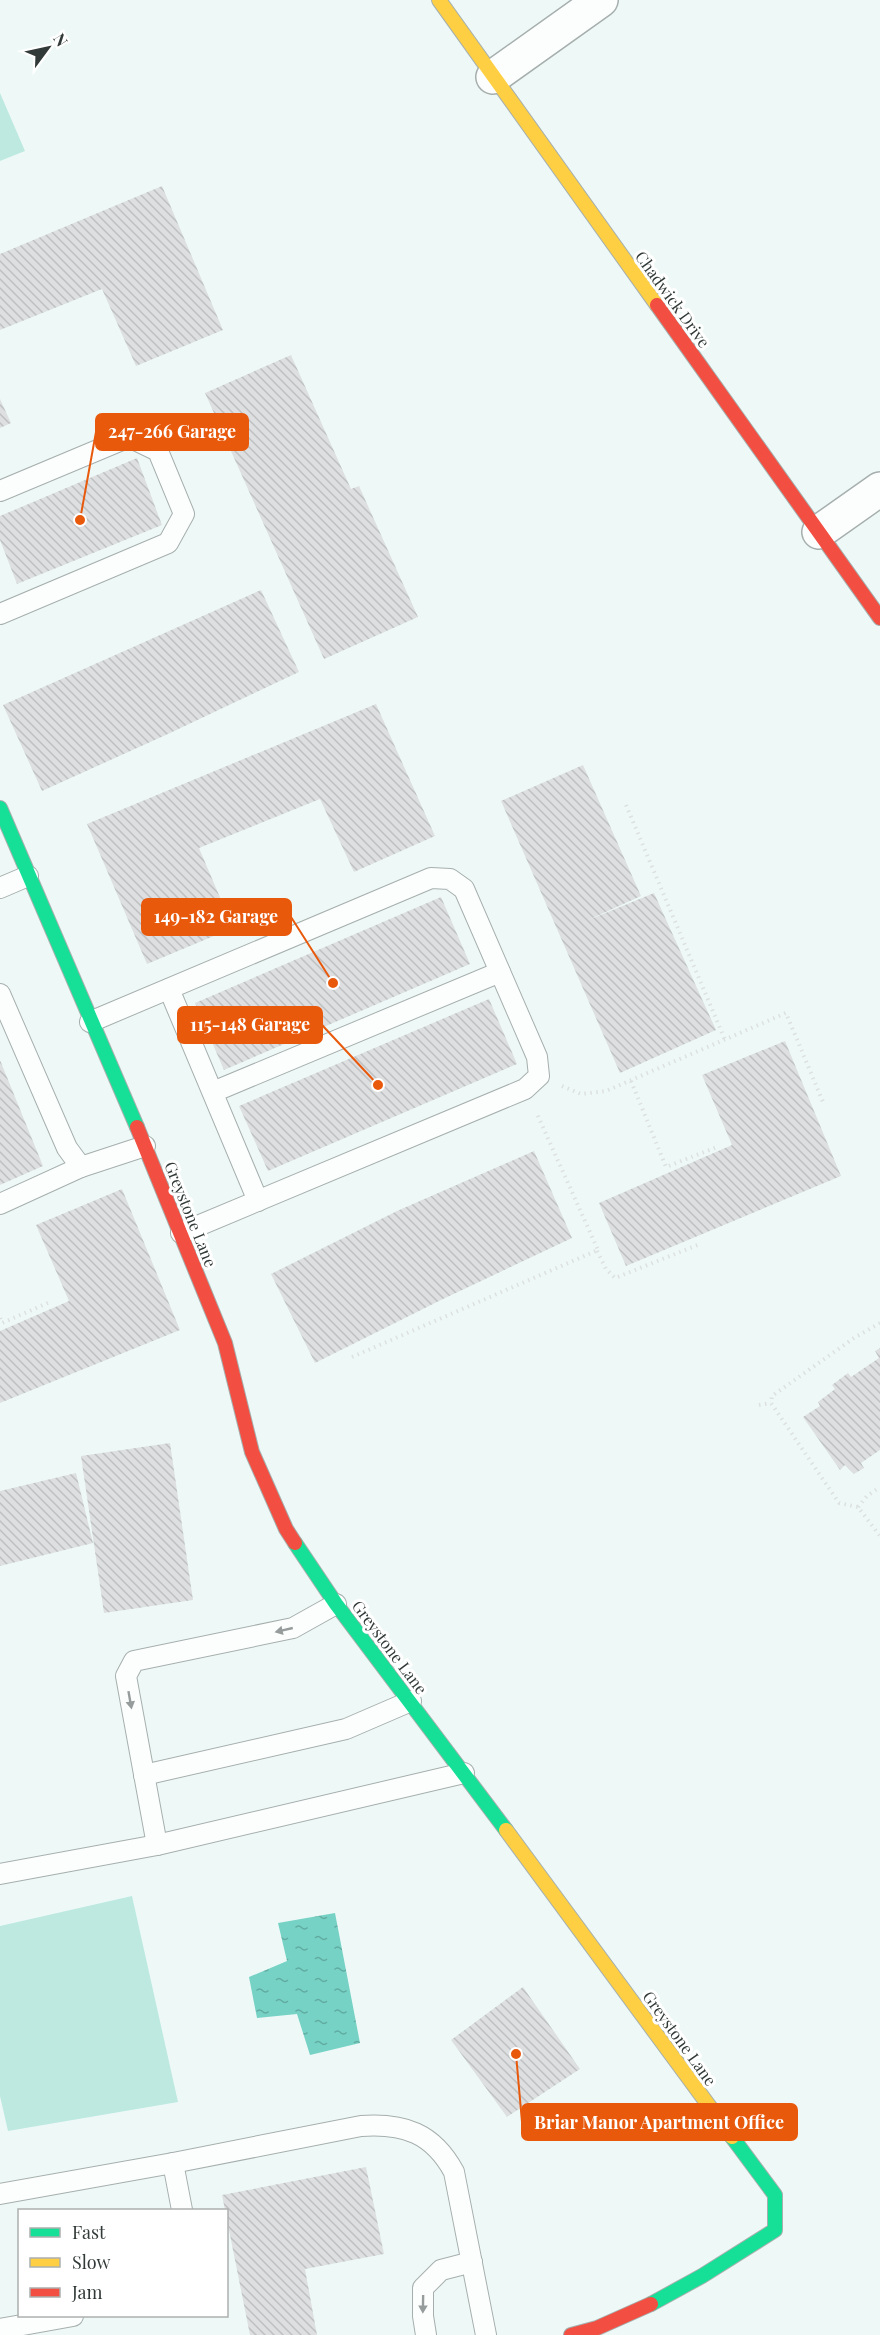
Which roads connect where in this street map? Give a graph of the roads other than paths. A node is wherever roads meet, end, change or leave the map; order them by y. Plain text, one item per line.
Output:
1 (439, 0) edge
2 (601, 0) edge
3 (493, 77) junction
4 (880, 489) edge
5 (0, 491) edge
6 (819, 532) junction
7 (0, 614) edge
8 (880, 618) edge
9 (0, 808) edge
10 (28, 876) junction
11 (0, 888) edge
12 (500, 972) junction
13 (169, 989) junction
14 (0, 994) edge
15 (90, 1022) junction
16 (213, 1092) junction
17 (145, 1146) junction
18 (81, 1167) junction
19 (258, 1201) junction
20 (0, 1204) edge
21 (181, 1233) junction
22 (336, 1604) junction
23 (411, 1701) junction
24 (464, 1773) junction
25 (144, 1775) junction
26 (157, 1845) junction
27 (0, 1874) edge
28 (173, 2163) junction
29 (0, 2193) edge
30 (182, 2209) edge
31 (471, 2262) junction
32 (68, 2317) edge
33 (0, 2330) edge
34 (426, 2335) edge
35 (486, 2335) edge
36 (571, 2335) edge

1 - 3 street, Chadwick Drive
2 - 3 street
3 - 6 street, Chadwick Drive
4 - 6 street
5 - 7 lane
6 - 8 street, Chadwick Drive
9 - 10 street, Greystone Lane
10 - 11 lane
10 - 15 street, Greystone Lane
12 - 13 lane
12 - 16 lane
12 - 19 lane
13 - 15 lane
13 - 16 lane
14 - 18 lane
15 - 17 street, Greystone Lane
16 - 19 lane
17 - 18 lane
17 - 21 street, Greystone Lane
18 - 20 lane
19 - 21 lane
21 - 22 street, Greystone Lane
22 - 23 street, Greystone Lane
22 -> 25 lane
23 - 24 street, Greystone Lane
23 - 25 lane
24 - 26 lane
24 - 36 street, Greystone Lane
25 - 26 lane
26 - 27 lane
28 - 29 lane
28 - 30 lane
28 - 31 lane
31 -> 34 lane
31 - 35 lane
32 - 33 lane

